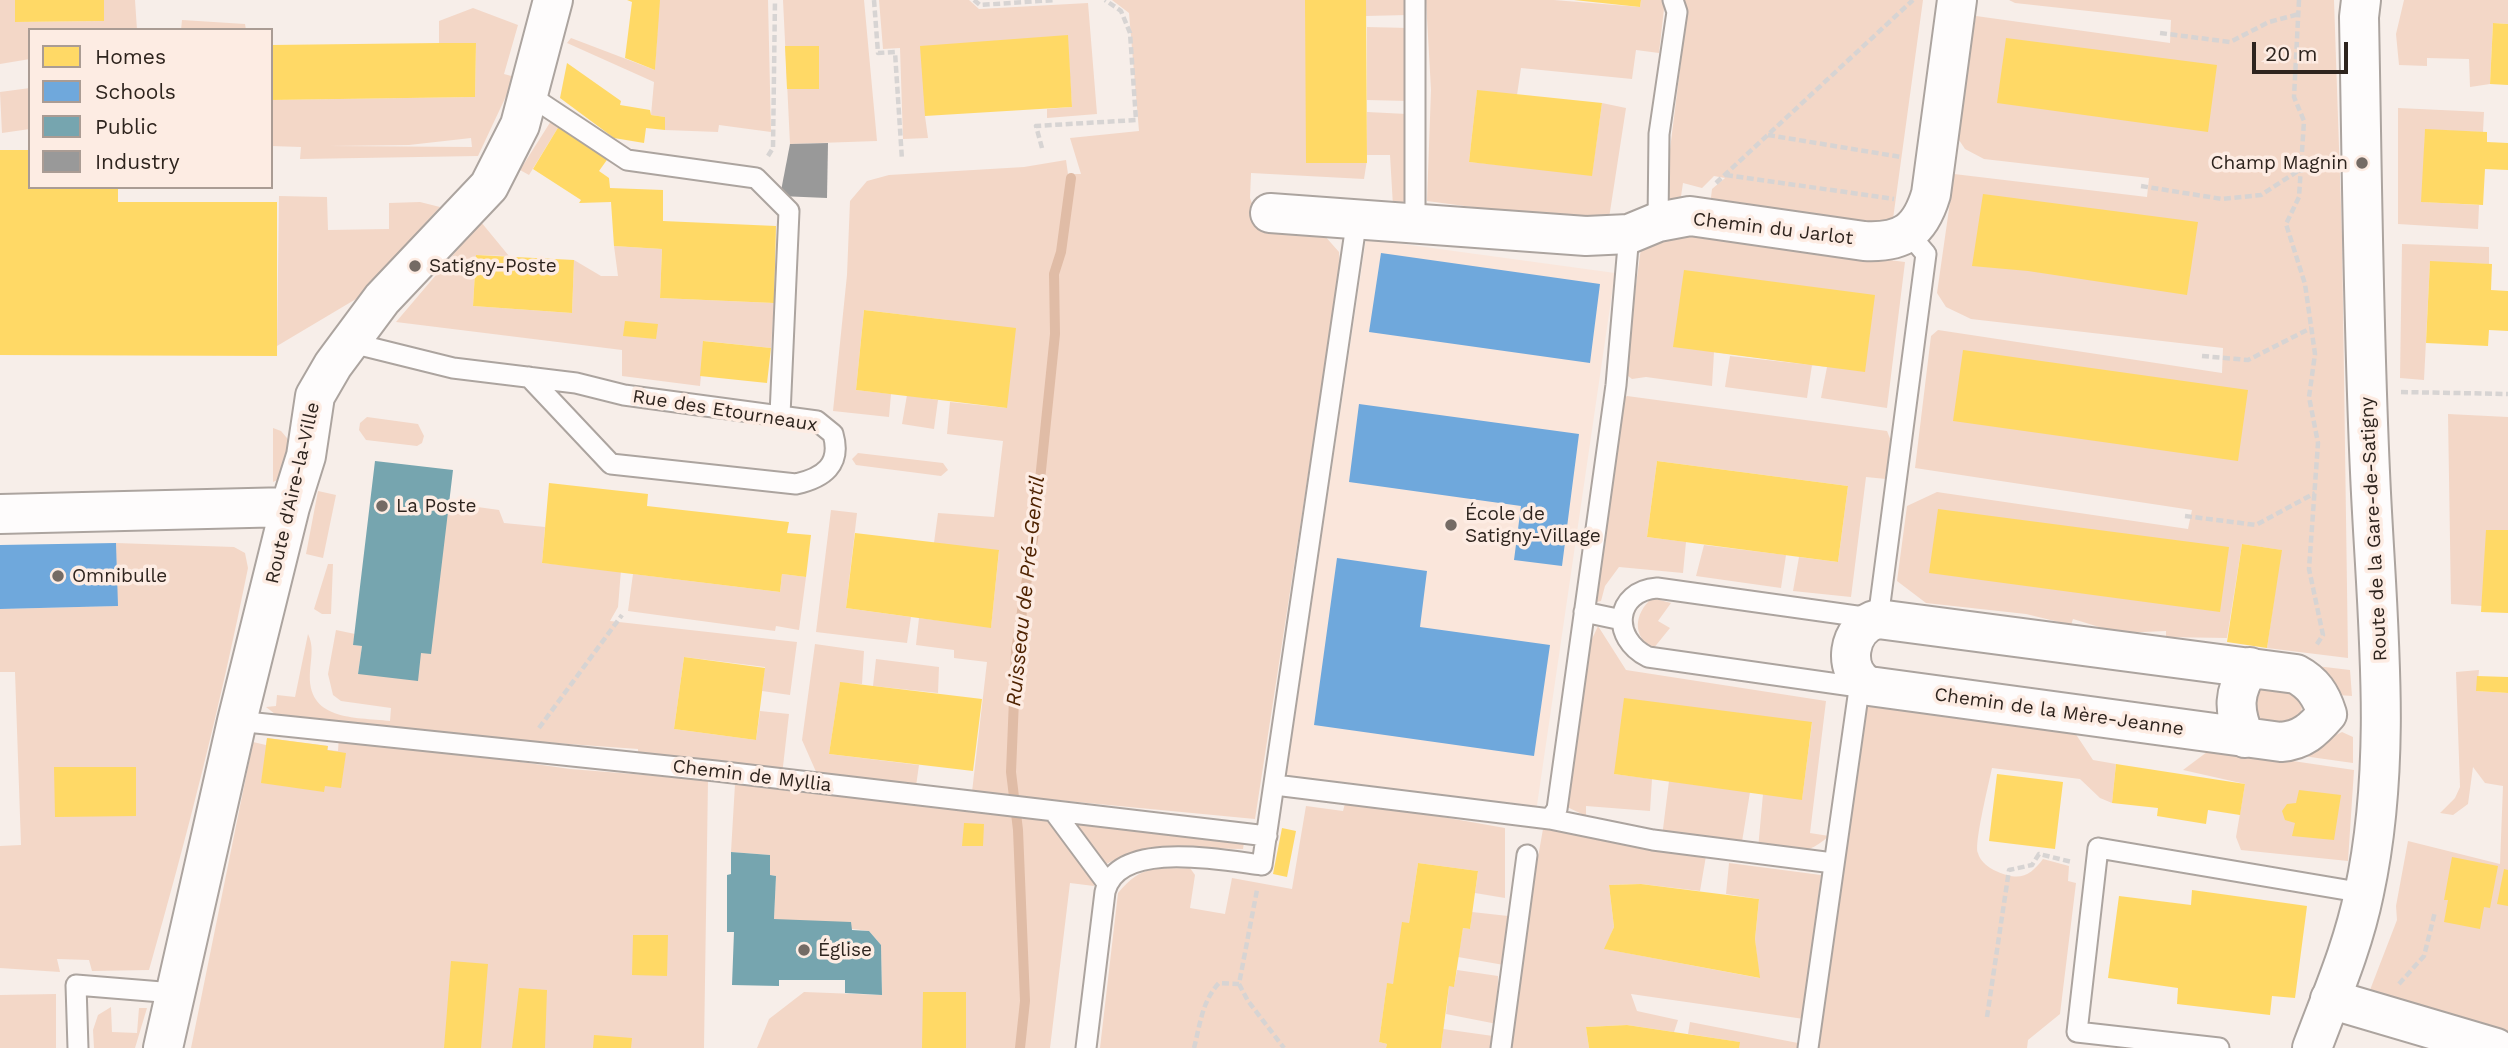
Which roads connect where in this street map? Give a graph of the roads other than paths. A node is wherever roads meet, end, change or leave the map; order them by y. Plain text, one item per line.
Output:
1 (553, 0) edge
2 (1415, 0) edge
3 (1673, 0) edge
4 (1957, 0) edge
5 (2361, 0) edge
6 (529, 95) junction
7 (1270, 213) dead end
8 (1906, 217) junction
9 (1357, 218) junction
10 (1415, 223) junction
11 (1659, 224) junction
12 (352, 343) junction
13 (529, 377) junction
14 (780, 415) junction
15 (290, 507) junction
16 (0, 514) edge
17 (1584, 612) junction
18 (1878, 619) junction
19 (1622, 620) junction
20 (2250, 667) junction
21 (1859, 684) junction
22 (2327, 713) junction
23 (2381, 719) junction
24 (237, 721) junction
25 (2245, 738) junction
26 (1275, 785) junction
27 (1055, 813) junction
28 (1550, 819) junction
29 (1267, 836) junction
30 (1527, 856) dead end
31 (1833, 863) junction
32 (1107, 883) junction
33 (2364, 893) junction
34 (174, 993) junction
35 (2330, 999) junction
36 (78, 1048) edge
37 (163, 1048) edge
38 (1086, 1048) edge
39 (1501, 1048) edge
40 (1808, 1048) edge
41 (2219, 1048) edge
42 (2312, 1048) edge
43 (2496, 1048) edge

1 - 6 street, Route d'Aire-la-Ville
2 - 10 lane
3 - 11 lane
4 - 8 street
5 - 23 street, Route de la Gare-de-Satigny
6 - 12 street, Route d'Aire-la-Ville
6 - 14 lane
7 - 9 street, Chemin du Jarlot
8 - 11 street, Chemin du Jarlot
8 - 18 lane
9 - 10 street, Chemin du Jarlot
9 - 26 lane
10 - 11 street, Chemin du Jarlot
11 - 17 lane
12 - 13 lane, Rue des Etourneaux
12 - 15 street, Route d'Aire-la-Ville
13 - 14 lane, Rue des Etourneaux
13 - 14 lane, Rue des Etourneaux
15 - 16 street
15 - 24 street, Route d'Aire-la-Ville
17 - 19 lane
17 - 28 lane
18 - 19 lane
18 - 20 street
18 - 21 street
19 - 21 lane, Chemin de la Mère-Jeanne
20 - 22 street
20 - 25 street
21 - 25 street, Chemin de la Mère-Jeanne
21 - 31 lane
22 - 23 street
22 - 25 street, Chemin de la Mère-Jeanne
23 - 33 street, Route de la Gare-de-Satigny
24 - 27 lane, Chemin de Myllia
24 - 34 street, Route d'Aire-la-Ville
26 - 28 lane
26 - 29 lane
27 - 29 lane, Chemin de Myllia
27 - 32 lane
28 - 31 lane
29 - 32 lane
30 - 39 lane
31 - 40 lane
32 - 38 lane
33 - 35 street, Route de la Gare-de-Satigny
33 - 41 lane
34 - 36 lane
34 - 37 street, Route d'Aire-la-Ville
35 - 42 street, Route de la Gare-de-Satigny
35 - 43 street

